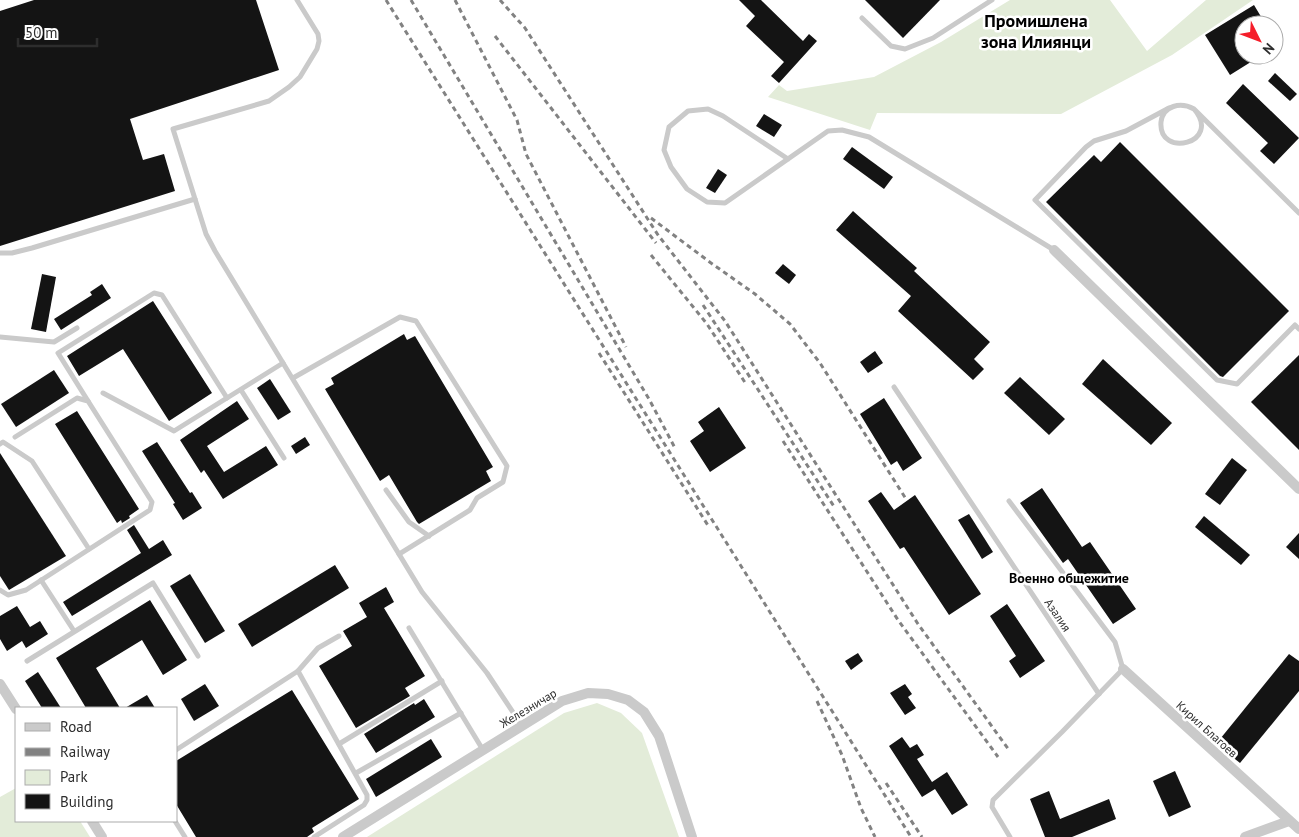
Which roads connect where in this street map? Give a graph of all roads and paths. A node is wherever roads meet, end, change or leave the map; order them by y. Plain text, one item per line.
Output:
1 (297, 0) edge
2 (992, 0) edge
3 (862, 18) dead end
4 (1169, 108) junction
5 (1194, 108) junction
6 (788, 159) junction
7 (195, 199) junction
8 (1299, 213) edge
9 (1054, 250) joint
10 (0, 253) edge
11 (77, 328) dead end
12 (1299, 329) edge
13 (0, 338) edge
14 (283, 363) junction
15 (292, 378) junction
16 (894, 387) dead end
17 (241, 390) junction
18 (103, 393) dead end
19 (227, 398) junction
20 (88, 401) junction
21 (15, 437) dead end
22 (0, 444) edge
23 (284, 458) dead end
24 (1299, 489) edge
25 (386, 490) dead end
26 (1010, 501) dead end
27 (429, 536) junction
28 (89, 549) junction
29 (399, 554) junction
30 (42, 580) junction
31 (0, 590) edge
32 (409, 628) dead end
33 (74, 631) junction
34 (339, 636) dead end
35 (198, 656) dead end
36 (27, 660) dead end
37 (1123, 669) junction
38 (298, 671) junction
39 (442, 681) junction
40 (0, 684) edge
41 (1099, 694) junction
42 (15, 707) edge
43 (461, 713) junction
44 (522, 726) junction
45 (338, 744) junction
46 (178, 749) edge
47 (483, 750) junction
48 (356, 773) junction
49 (1289, 821) junction
50 (93, 822) edge
51 (176, 822) edge
52 (1299, 829) edge
53 (102, 837) edge
54 (185, 837) edge
55 (314, 837) edge
56 (343, 837) edge
57 (692, 837) edge
58 (1010, 837) edge
59 (1245, 837) edge

1 - 7 lane
2 - 3 lane
4 - 5 lane
4 - 5 lane
4 - 12 lane
5 - 8 lane
6 - 6 lane
6 - 9 lane
7 - 10 lane
7 - 14 lane
9 - 24 street
11 - 13 lane
14 - 15 lane
14 - 17 lane
15 - 27 lane
15 - 29 lane
16 - 41 lane, Азалия
17 - 19 lane
17 - 23 lane
18 - 19 lane
19 - 20 lane
20 - 21 lane
20 - 28 lane
22 - 28 lane
25 - 27 lane
26 - 37 lane
27 - 29 lane
28 - 30 lane
29 - 44 lane
30 - 31 lane
30 - 33 lane
32 - 39 lane
33 - 35 lane
33 - 36 lane
34 - 38 lane
37 - 41 lane
37 - 49 street, Кирил Благоев
38 - 45 lane
38 - 46 lane
39 - 43 lane
39 - 45 lane
40 - 42 street
41 - 58 lane
43 - 47 lane
43 - 48 lane
44 - 47 street, Железничар
44 - 57 street, Железничар
45 - 48 lane
47 - 56 street, Железничар
48 - 55 lane
49 - 52 street, Кирил Благоев
49 - 59 street
50 - 53 street
51 - 54 lane

